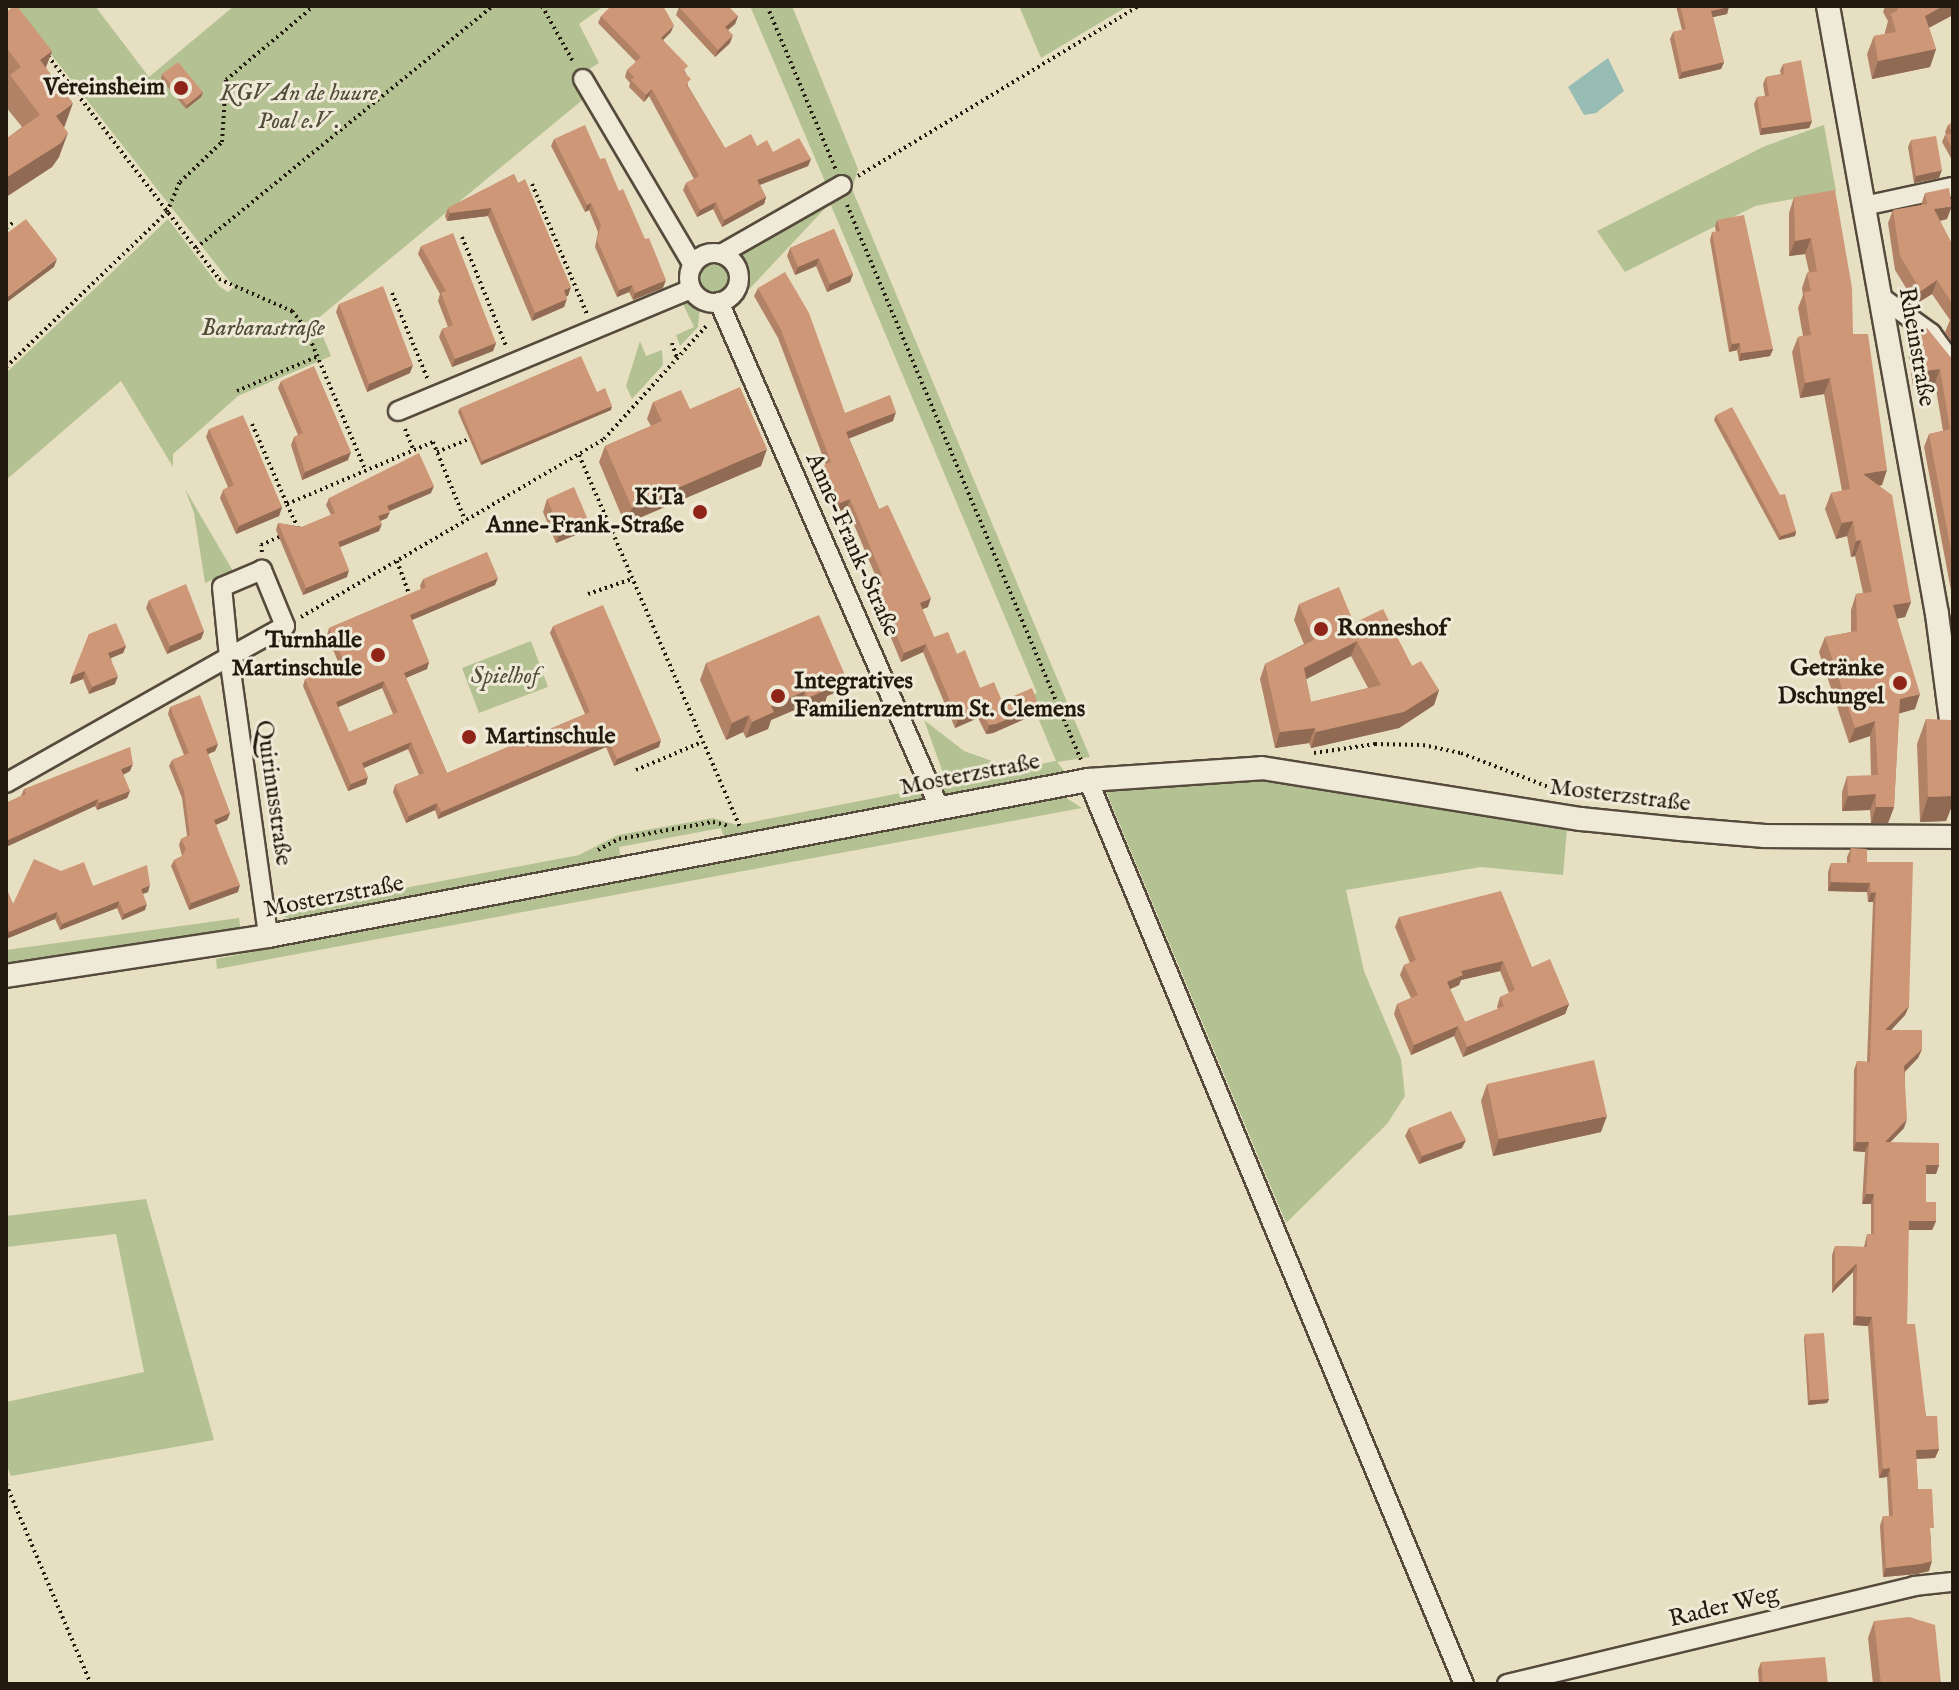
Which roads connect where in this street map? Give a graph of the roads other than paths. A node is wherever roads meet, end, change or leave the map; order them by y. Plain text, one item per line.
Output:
1 (1828, 6) edge
2 (583, 79) road end
3 (842, 185) road end
4 (1953, 187) edge
5 (1864, 206) junction
6 (721, 254) junction
7 (693, 265) junction
8 (691, 289) junction
9 (1881, 297) junction
10 (721, 305) junction
11 (1953, 363) edge
12 (398, 411) dead end
13 (229, 657) junction
14 (1953, 735) edge
15 (1088, 780) junction
16 (6, 783) edge
17 (939, 807) junction
18 (1953, 837) edge
19 (268, 936) junction
20 (6, 976) edge
21 (1953, 1582) edge
22 (1464, 1684) edge
23 (1507, 1684) edge

1 - 5 street, Rheinstraße
2 - 7 street
3 - 6 street
4 - 5 street
5 - 9 street, Rheinstraße
6 - 7 street
6 - 10 street
7 - 8 street
8 - 10 street
8 - 12 street
9 - 11 street
9 - 14 street, Rheinstraße
10 - 17 street, Anne-Frank-Straße
13 - 13 street, Quirinusstraße
13 - 16 street
13 - 19 street, Quirinusstraße
15 - 17 street, Mosterzstraße
15 - 18 street, Mosterzstraße
15 - 22 street
17 - 19 street, Mosterzstraße
19 - 20 street, Mosterzstraße
21 - 23 street, Rader Weg

